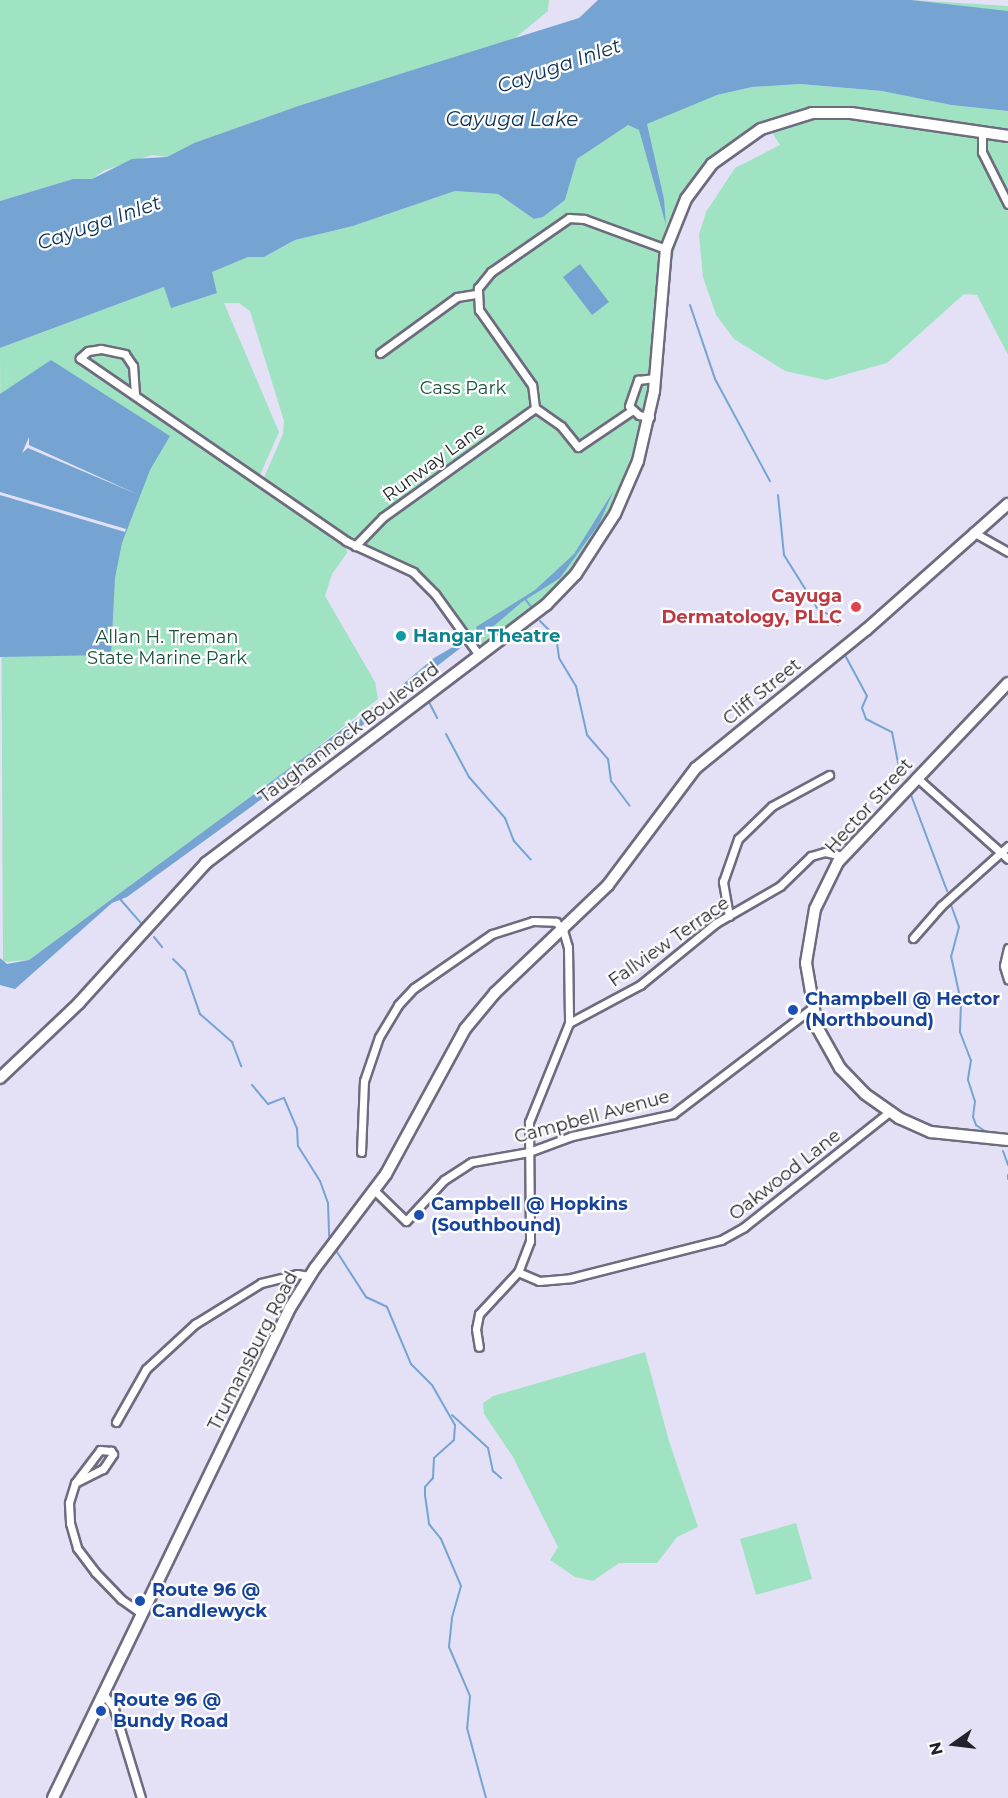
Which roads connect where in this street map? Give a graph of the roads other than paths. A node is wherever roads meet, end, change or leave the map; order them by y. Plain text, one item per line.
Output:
1 (982, 132) junction
2 (1008, 136) edge
3 (1008, 204) edge
4 (666, 249) junction
5 (476, 294) junction
6 (380, 353) dead end
7 (655, 378) junction
8 (135, 394) junction
9 (535, 408) junction
10 (631, 411) junction
11 (650, 417) junction
12 (1008, 504) edge
13 (973, 532) junction
14 (356, 546) junction
15 (1008, 552) edge
16 (479, 655) junction
17 (1008, 683) edge
18 (830, 776) dead end
19 (916, 777) junction
20 (1008, 846) edge
21 (1000, 853) junction
22 (843, 856) junction
23 (1008, 859) edge
24 (729, 916) junction
25 (563, 930) junction
26 (913, 938) dead end
27 (1008, 948) edge
28 (1008, 979) edge
29 (811, 1009) junction
30 (569, 1023) junction
31 (0, 1078) edge
32 (889, 1112) junction
33 (1008, 1140) edge
34 (361, 1152) dead end
35 (529, 1152) junction
36 (375, 1191) junction
37 (518, 1272) junction
38 (309, 1276) junction
39 (479, 1347) dead end
40 (116, 1422) dead end
41 (75, 1483) junction
42 (141, 1613) junction
43 (103, 1693) junction
44 (53, 1798) edge
45 (141, 1798) edge

1 - 2 main road, Taughannock Boulevard
1 - 3 street
1 - 4 main road, Taughannock Boulevard
4 - 5 street
4 - 7 main road, Taughannock Boulevard
5 - 6 street
5 - 9 street
7 - 10 street
7 - 11 main road, Taughannock Boulevard
8 - 8 street
8 - 14 street
9 - 10 street
9 - 14 street, Runway Lane
10 - 11 street
11 - 16 main road, Taughannock Boulevard
12 - 13 main road, Cliff Street
13 - 15 street
13 - 25 main road, Cliff Street
14 - 16 street
16 - 31 main road, Taughannock Boulevard
17 - 19 main road, Hector Street
18 - 24 street
19 - 21 street
19 - 22 main road, Hector Street
20 - 21 street
21 - 23 street
21 - 26 street
22 - 24 street, Fallview Terrace
22 - 29 main road, Hector Street
24 - 30 street, Fallview Terrace
25 - 30 street
25 - 34 street
25 - 36 main road, Trumansburg Road
27 - 28 street
29 - 32 main road, Hector Street
29 - 35 street, Campbell Avenue
30 - 35 street
32 - 33 main road, Hector Street
32 - 37 street, Oakwood Lane
35 - 36 street, Campbell Avenue
35 - 37 street
36 - 38 main road, Trumansburg Road
37 - 39 street
38 - 40 street
38 - 42 main road, Trumansburg Road
41 - 41 street
41 - 42 street
42 - 43 main road, Trumansburg Road
43 - 44 main road, Trumansburg Road
43 - 45 street

